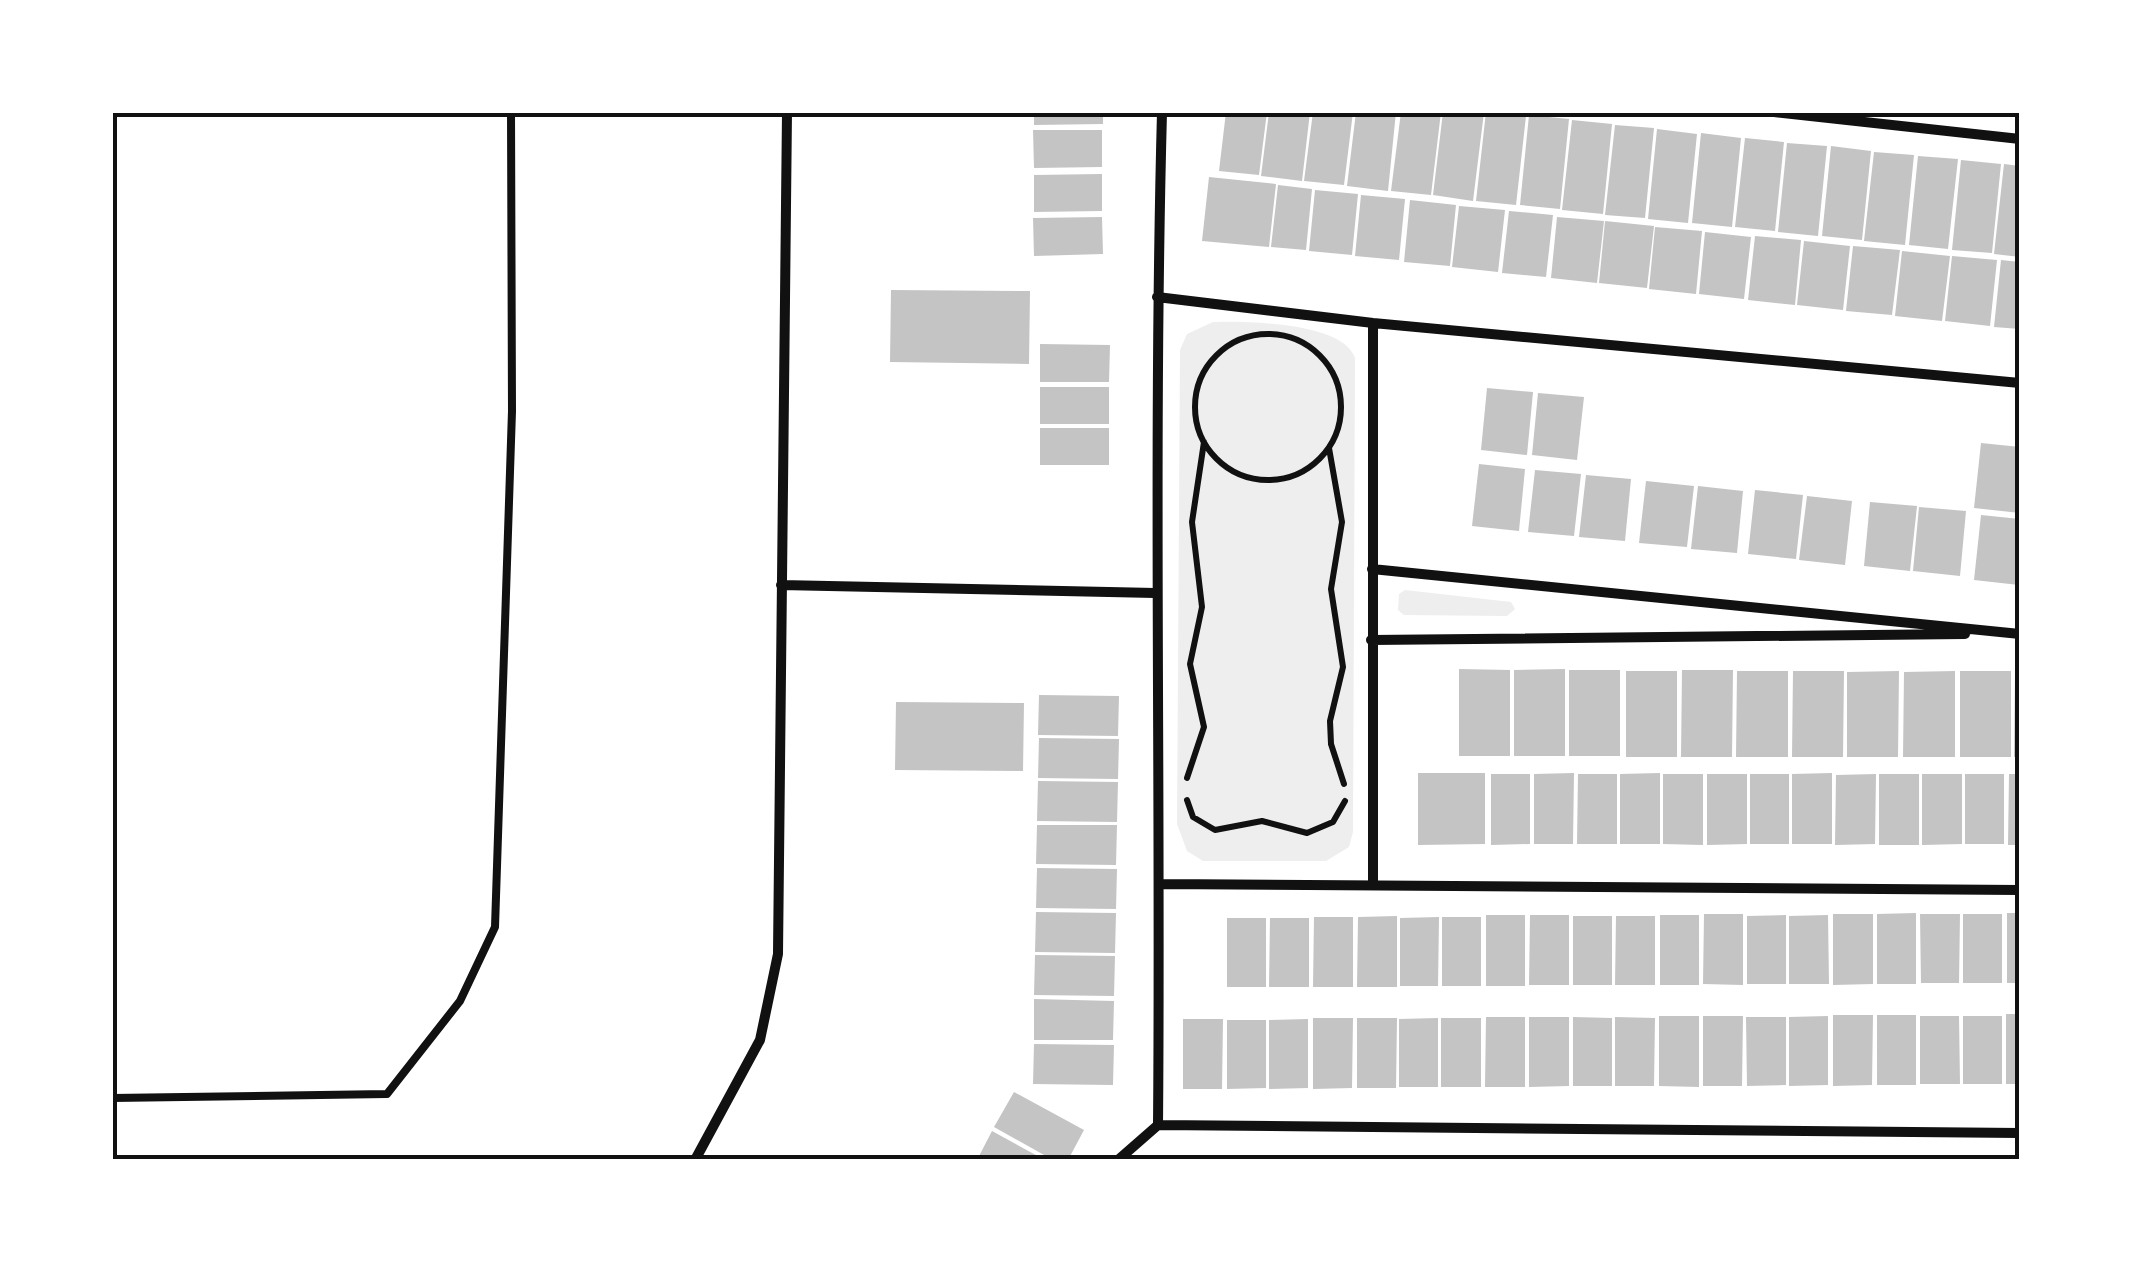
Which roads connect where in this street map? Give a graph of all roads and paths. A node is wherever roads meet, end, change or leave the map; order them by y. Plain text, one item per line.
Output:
1 (511, 112) edge
2 (787, 112) edge
3 (1162, 112) edge
4 (1774, 112) edge
5 (2020, 140) edge
6 (1157, 297) junction
7 (1373, 323) junction
8 (2020, 383) edge
9 (1204, 442) junction
10 (1329, 448) junction
11 (1372, 568) junction
12 (781, 584) junction
13 (1154, 593) junction
14 (2020, 634) edge
15 (1371, 640) junction
16 (1160, 884) junction
17 (1372, 884) junction
18 (2020, 890) edge
19 (112, 1098) edge
20 (1158, 1126) junction
21 (2020, 1133) edge
22 (695, 1160) edge
23 (1118, 1160) edge

1 - 19 lane
2 - 12 street
3 - 6 street
4 - 5 street
6 - 7 street
6 - 13 street
7 - 8 street
7 - 11 street
9 - 10 path
9 - 10 path
9 - 10 path
11 - 14 street
11 - 15 street
12 - 13 street
12 - 22 street
13 - 16 street
14 - 15 street
15 - 17 street
16 - 17 street
16 - 20 street
17 - 18 street
20 - 21 street
20 - 23 street

